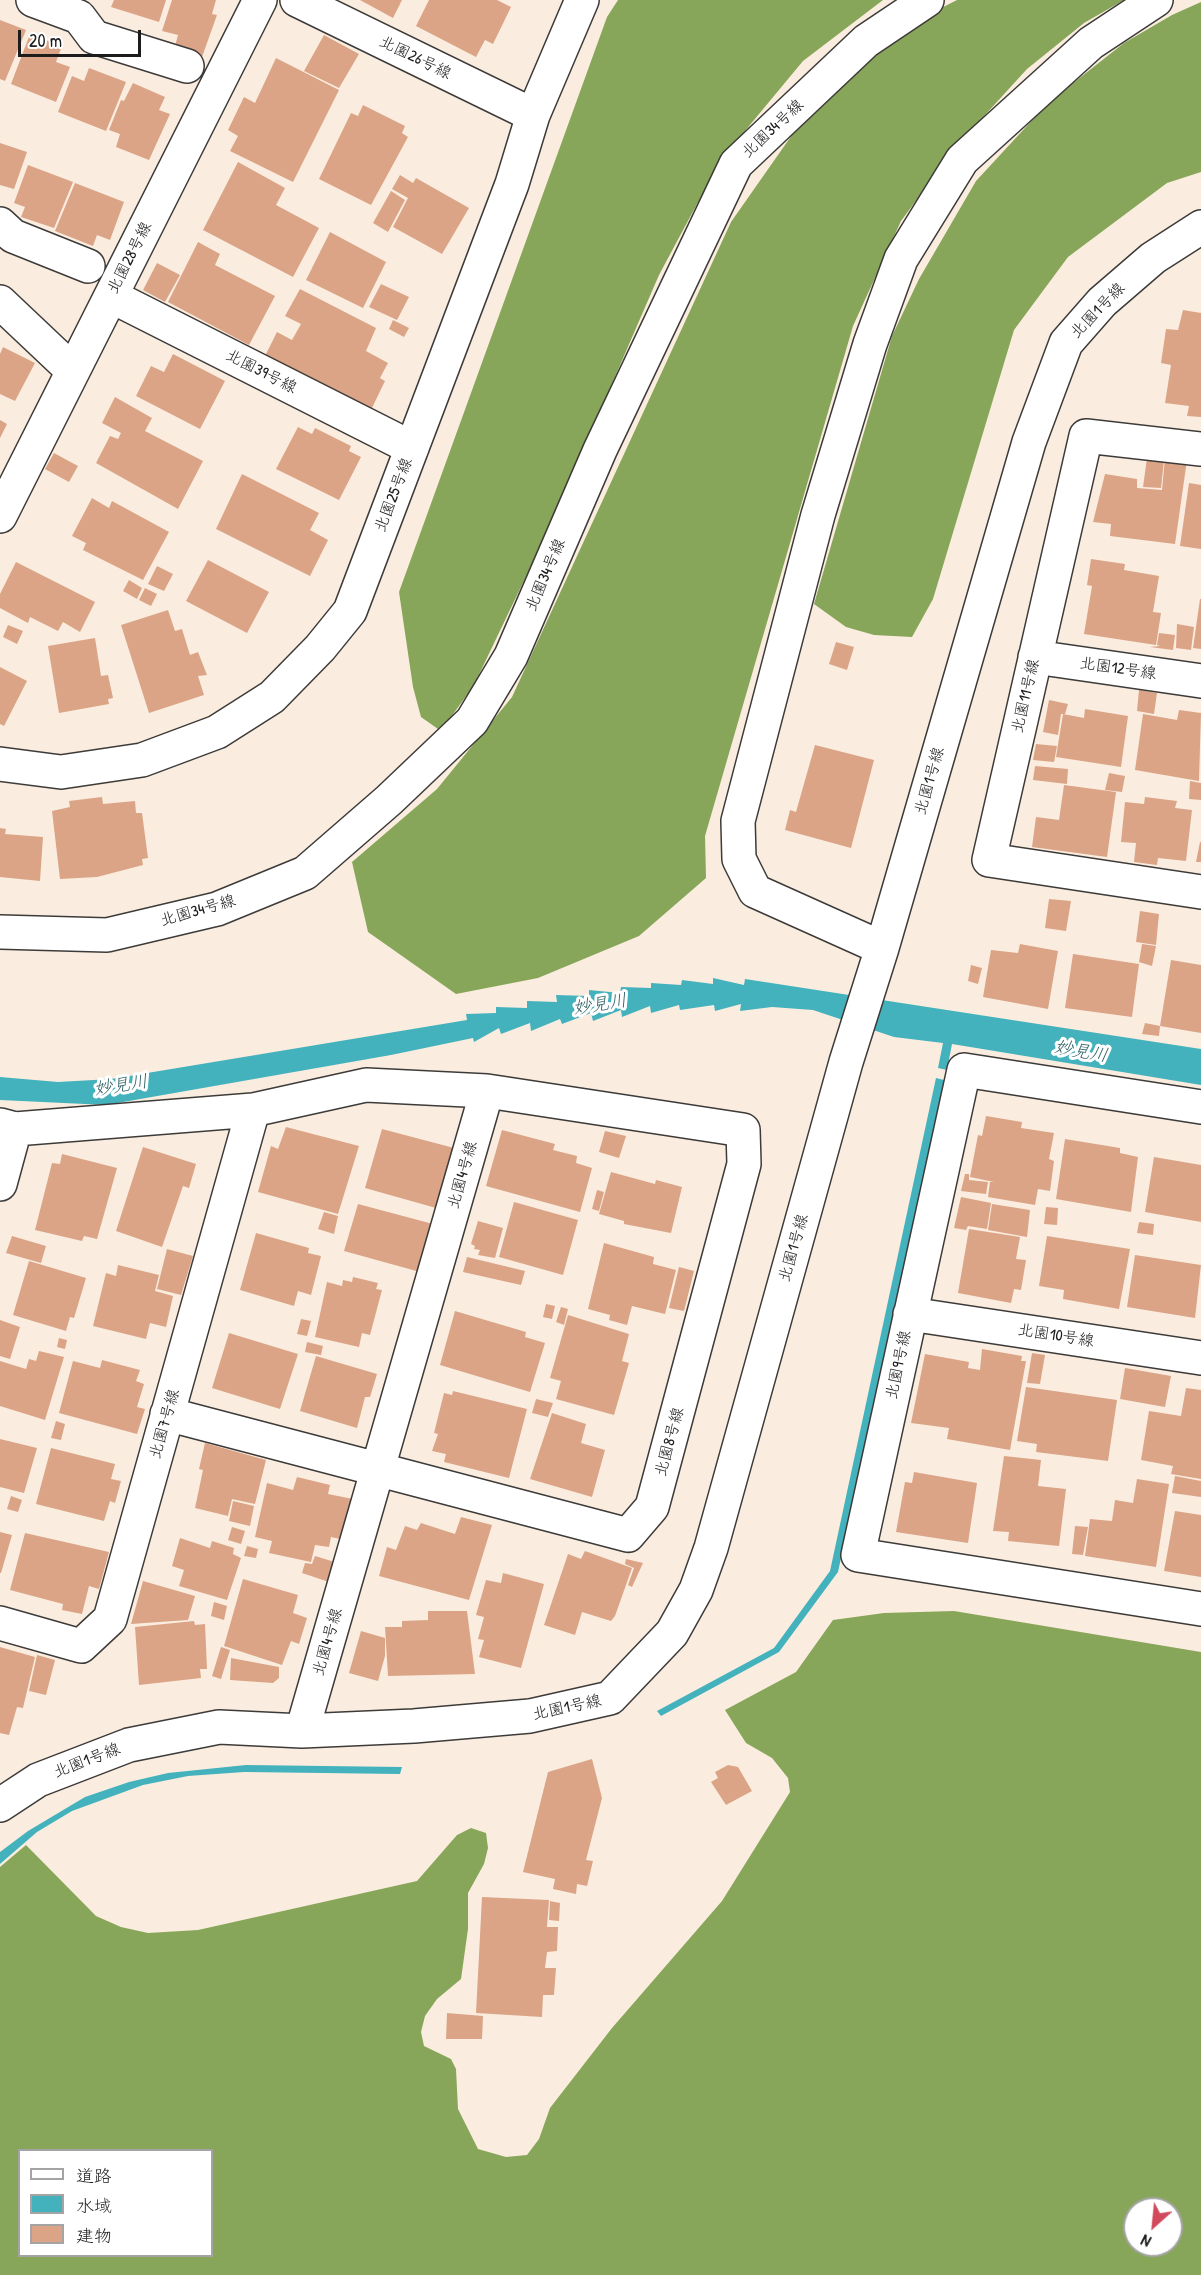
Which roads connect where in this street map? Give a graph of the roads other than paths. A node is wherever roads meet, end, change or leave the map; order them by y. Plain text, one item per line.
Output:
1 (33, 0) edge
2 (260, 0) edge
3 (297, 0) edge
4 (582, 0) edge
5 (927, 0) edge
6 (1156, 0) edge
7 (187, 66) dead end
8 (533, 115) junction
9 (0, 224) edge
10 (1201, 227) edge
11 (88, 266) dead end
12 (111, 296) junction
13 (0, 302) edge
14 (73, 371) junction
15 (412, 448) junction
16 (1201, 449) edge
17 (0, 516) edge
18 (1035, 657) junction
19 (1201, 681) edge
20 (0, 764) edge
21 (1201, 892) edge
22 (0, 932) edge
23 (882, 948) junction
24 (487, 1091) junction
25 (1201, 1107) edge
26 (253, 1110) junction
27 (8, 1127) edge
28 (0, 1184) edge
29 (910, 1314) junction
30 (1201, 1358) edge
31 (167, 1414) junction
32 (378, 1470) junction
33 (1201, 1608) edge
34 (0, 1623) edge
35 (302, 1731) junction
36 (0, 1805) edge

1 - 7 street
2 - 12 street, 北園28号線
3 - 8 street, 北園26号線
4 - 8 street, 北園25号線
5 - 22 street, 北園34号線
6 - 23 street
8 - 15 street, 北園25号線
9 - 11 street
10 - 23 street, 北園1号線
12 - 14 street, 北園28号線
12 - 15 street, 北園39号線
13 - 14 street
14 - 17 street, 北園28号線
15 - 20 street, 北園25号線
16 - 18 street, 北園11号線
18 - 19 street, 北園12号線
18 - 21 street, 北園11号線
23 - 35 street, 北園1号線
24 - 26 street
24 - 32 street, 北園4号線
24 - 32 street, 北園8号線
25 - 29 street, 北園9号線
26 - 27 street
26 - 31 street, 北園7号線
27 - 28 street
29 - 30 street, 北園10号線
29 - 33 street, 北園9号線
31 - 32 street, 北園8号線
31 - 34 street, 北園7号線
32 - 35 street, 北園4号線
35 - 36 street, 北園1号線

